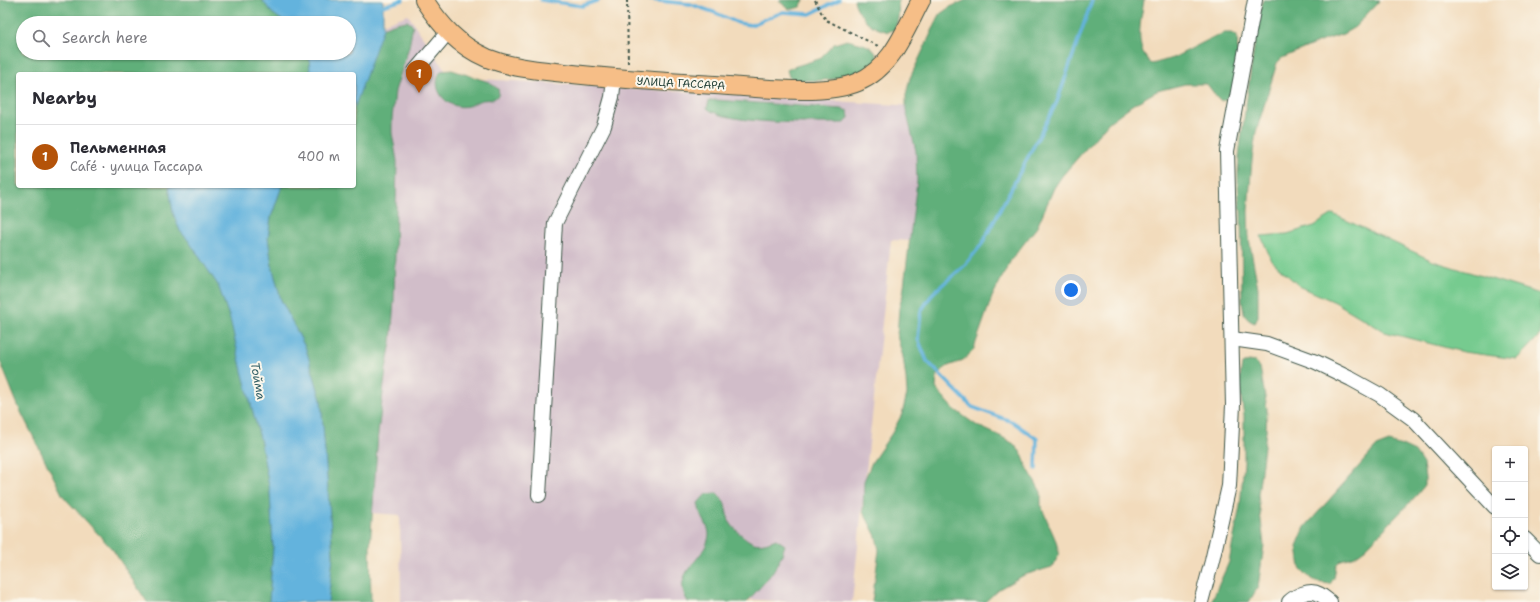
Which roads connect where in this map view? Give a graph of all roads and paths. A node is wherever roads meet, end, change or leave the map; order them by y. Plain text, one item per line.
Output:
1 (424, 0) edge
2 (627, 0) edge
3 (921, 0) edge
4 (1255, 0) edge
5 (815, 1) edge
6 (448, 32) junction
7 (892, 54) junction
8 (416, 71) dead end
9 (621, 79) junction
10 (1232, 339) junction
11 (539, 495) dead end
12 (1492, 504) edge
13 (1528, 541) edge
14 (1540, 554) edge
15 (1201, 602) edge
16 (1289, 602) edge
17 (1330, 602) edge

1 - 6 main road, УЛИЦА ГАССАРА
2 - 9 path
3 - 7 main road, УЛИЦА ГАССАРА
4 - 10 street
5 - 7 path
6 - 8 street
6 - 9 main road, УЛИЦА ГАССАРА
7 - 9 main road, УЛИЦА ГАССАРА
9 - 11 street
10 - 12 street
10 - 15 street
13 - 14 street
16 - 17 street

